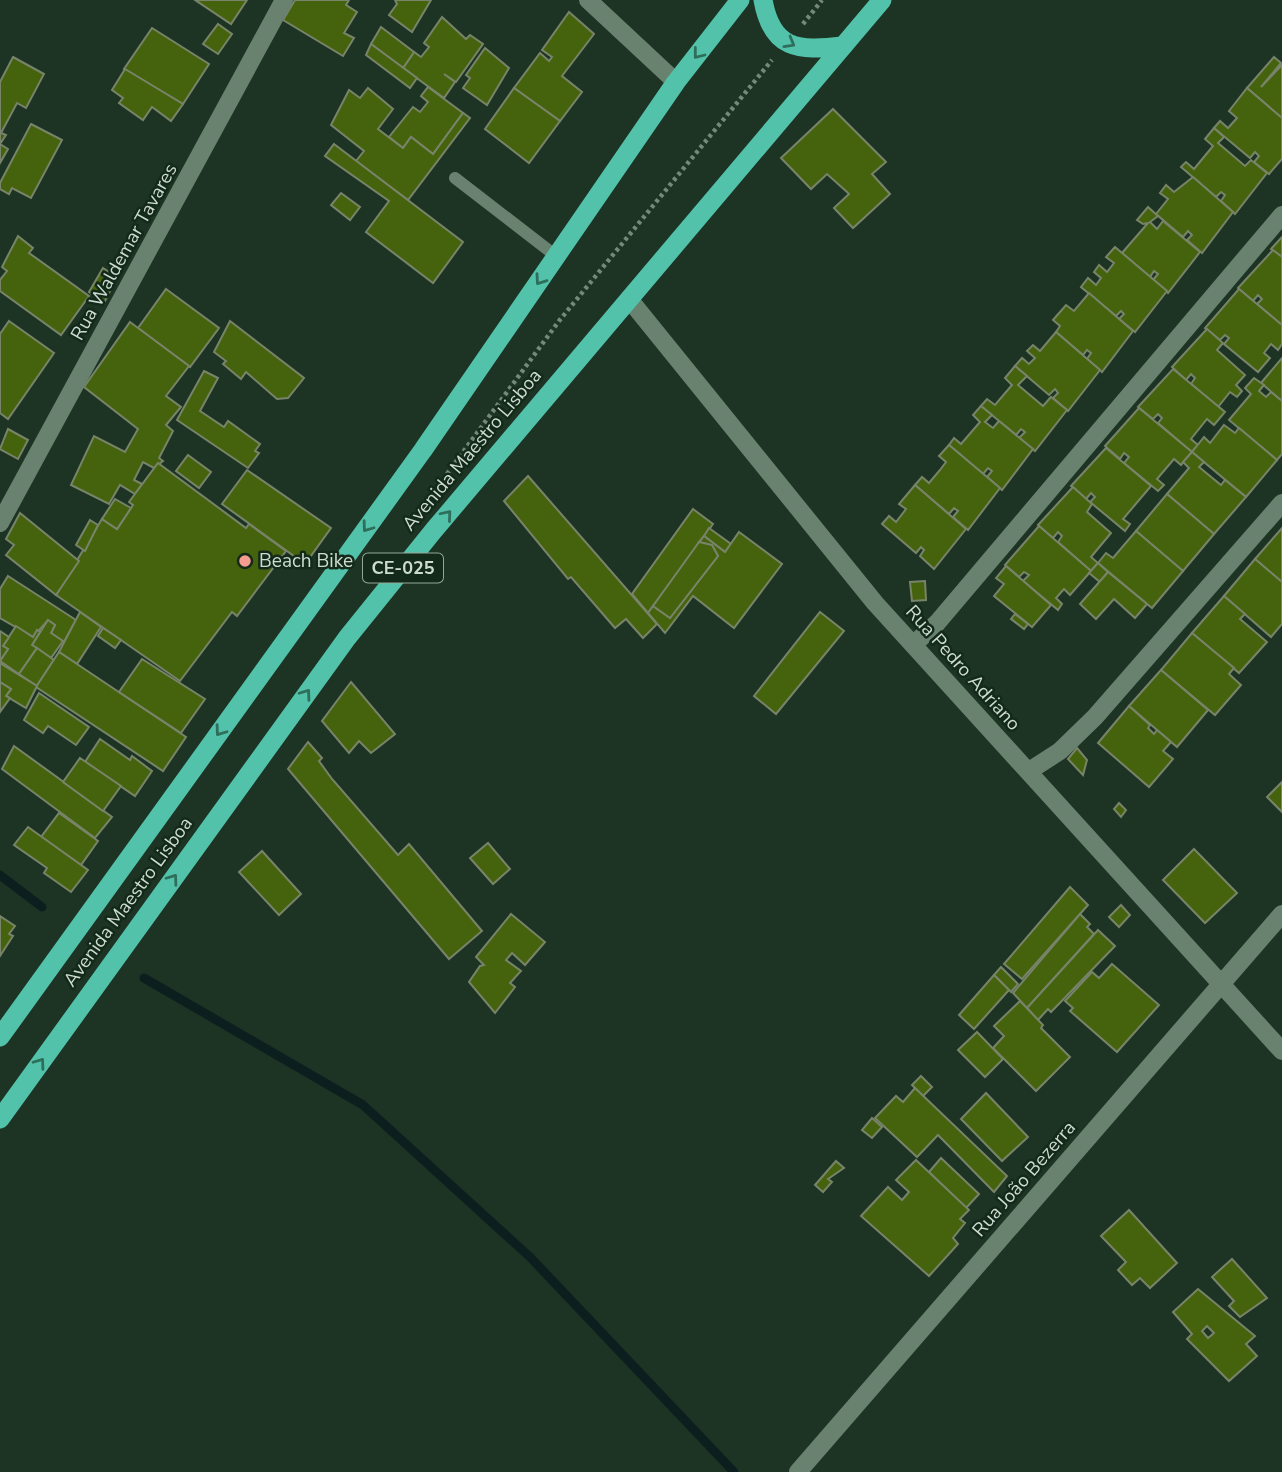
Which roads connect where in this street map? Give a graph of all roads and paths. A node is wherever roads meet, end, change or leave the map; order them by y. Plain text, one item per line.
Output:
1 (284, 0) edge
2 (588, 0) edge
3 (740, 0) edge
4 (763, 0) edge
5 (882, 0) edge
6 (842, 46) junction
7 (676, 82) junction
8 (455, 178) dead end
9 (1282, 215) edge
10 (556, 256) junction
11 (629, 299) junction
12 (1282, 503) edge
13 (0, 523) edge
14 (914, 644) junction
15 (1029, 771) junction
16 (1282, 914) edge
17 (1222, 983) junction
18 (0, 1037) edge
19 (1282, 1052) edge
20 (0, 1119) edge
21 (798, 1472) edge

1 - 13 street, Rua Waldemar Tavares
2 - 7 street
3 -> 7 highway, Avenida Maestro Lisboa / CE-025
4 -> 6 highway
5 - 6 highway, Avenida Maestro Lisboa / CE-025
6 - 11 highway, Avenida Maestro Lisboa / CE-025
7 - 10 highway, Avenida Maestro Lisboa / CE-025
8 - 10 lane
9 - 14 street
10 -> 18 highway, Avenida Maestro Lisboa / CE-025
11 - 14 street, Rua Pedro Adriano
20 -> 11 highway, Avenida Maestro Lisboa / CE-025
12 - 15 street
14 - 15 street, Rua Pedro Adriano
15 - 17 street, Rua Pedro Adriano
16 - 17 street, Rua João Bezerra
17 - 19 street, Rua Pedro Adriano
17 - 21 street, Rua João Bezerra

